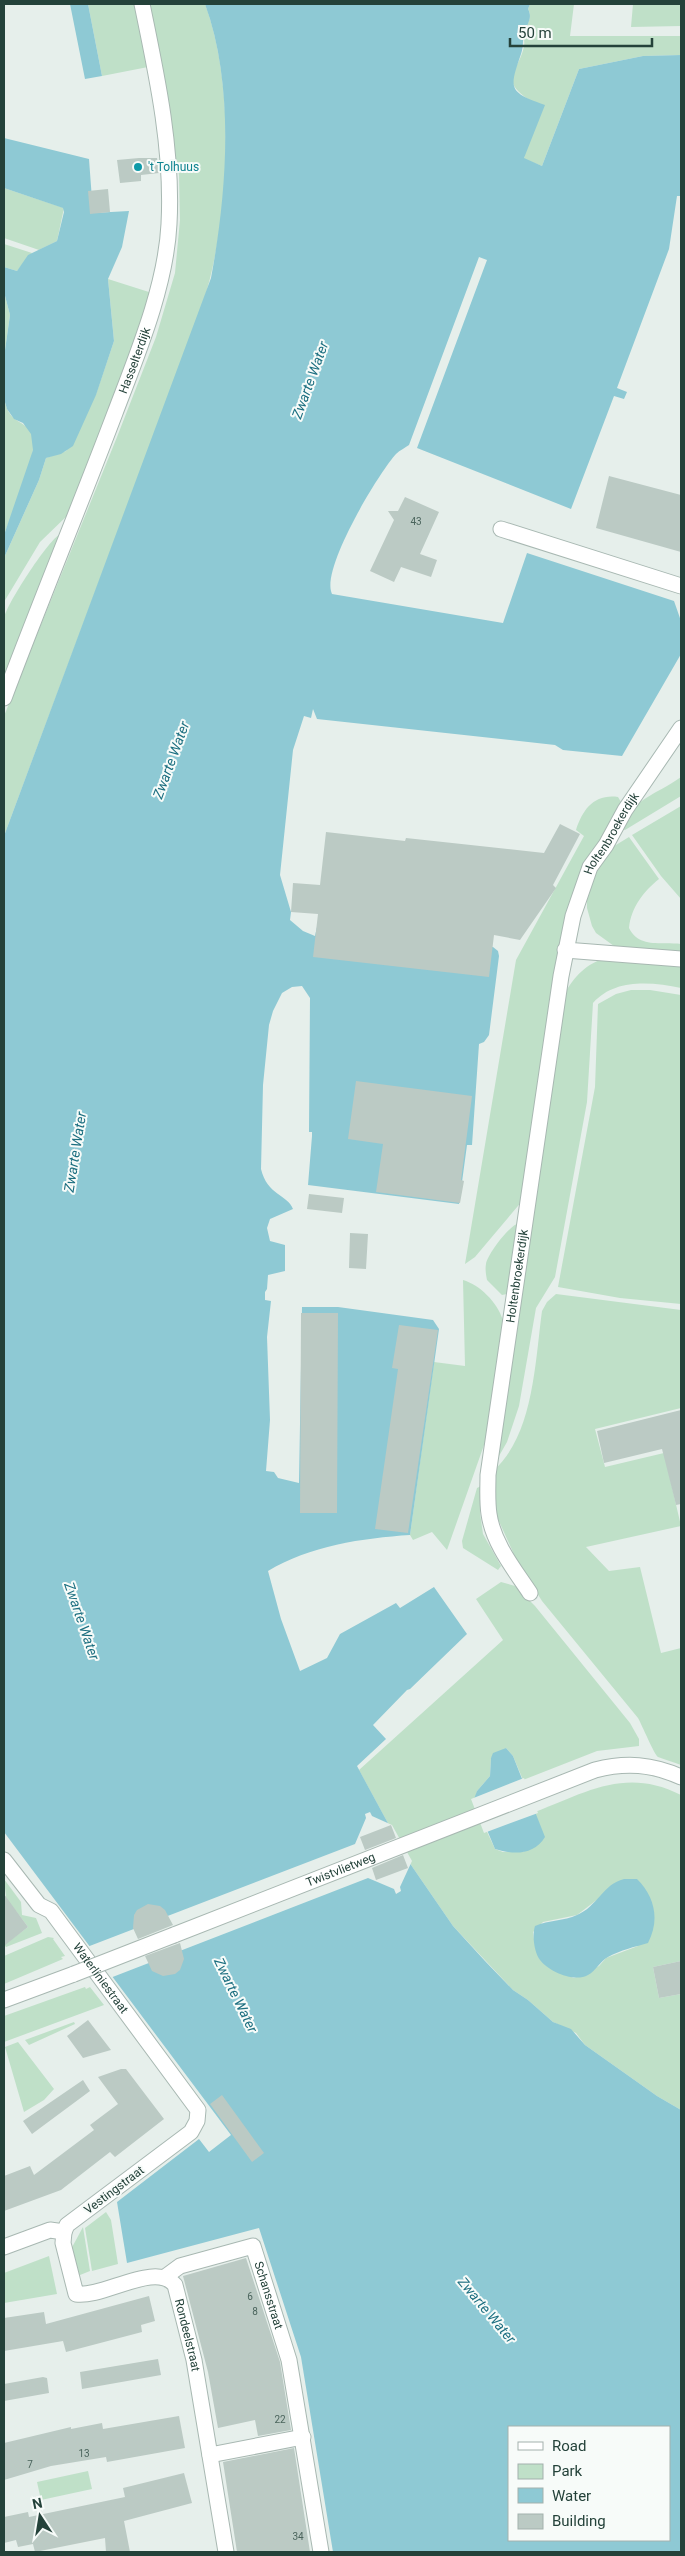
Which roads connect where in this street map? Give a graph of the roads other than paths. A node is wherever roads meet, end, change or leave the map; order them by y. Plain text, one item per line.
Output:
1 (142, 4) edge
2 (501, 529) dead end
3 (681, 586) edge
4 (4, 698) edge
5 (681, 728) edge
6 (566, 950) junction
7 (681, 959) edge
8 (530, 1593) dead end
9 (681, 1777) edge
10 (4, 1860) edge
11 (4, 2000) edge
12 (192, 2101) joint
13 (64, 2232) junction
14 (4, 2248) edge
15 (165, 2277) junction
16 (303, 2437) junction
17 (210, 2455) junction
18 (226, 2552) edge
19 (321, 2552) edge

1 - 4 street, Hasselterdijk
2 - 3 street
5 - 6 street, Holtenbroekerdijk
6 - 7 street
6 - 8 street, Holtenbroekerdijk
9 - 11 street, Twistvlietweg, bridge
10 - 12 street, Waterliniestraat
12 - 13 street, Vestingstraat
13 - 14 street
13 - 15 street
15 - 16 street, Schansstraat
15 - 17 street, Rondeelstraat
16 - 17 street
16 - 19 street, Schansstraat
17 - 18 street, Rondeelstraat

